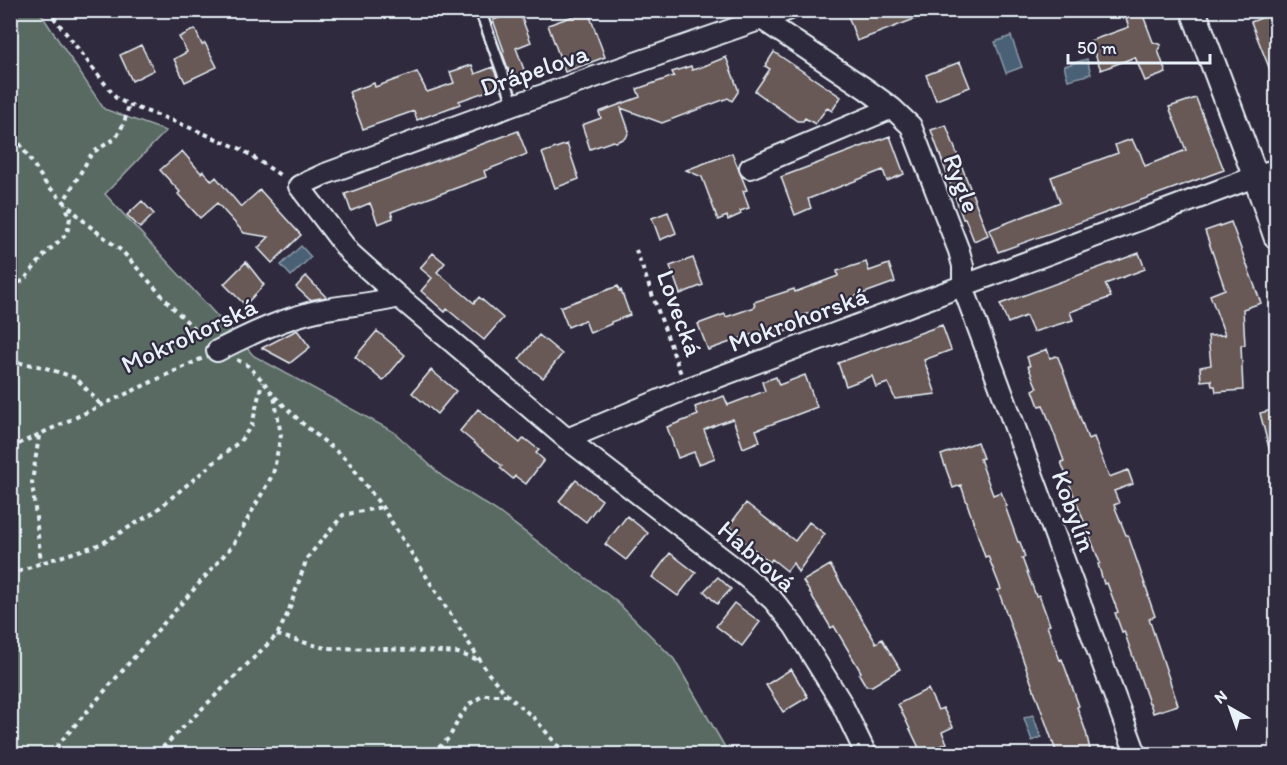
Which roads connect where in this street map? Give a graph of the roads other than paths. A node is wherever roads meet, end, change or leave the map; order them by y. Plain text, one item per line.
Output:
1 (480, 10) edge
2 (788, 10) edge
3 (1193, 10) edge
4 (762, 15) edge
5 (514, 105) junction
6 (892, 108) junction
7 (750, 168) dead end
8 (1266, 173) edge
9 (1276, 236) edge
10 (963, 286) junction
11 (399, 297) junction
12 (217, 351) road end
13 (567, 439) junction
14 (866, 754) edge
15 (1136, 754) edge

1 - 5 lane
2 - 4 street, Drápelova
3 - 8 street
4 - 5 street, Drápelova
4 - 6 street, Rygle
5 - 11 street, Drápelova
6 - 7 street
6 - 10 street, Rygle
8 - 9 street
8 - 10 street, Mokrohorská
10 - 13 street, Mokrohorská
10 - 15 street, Kobylín
11 - 12 street, Mokrohorská
11 - 13 street
13 - 14 street, Habrová

